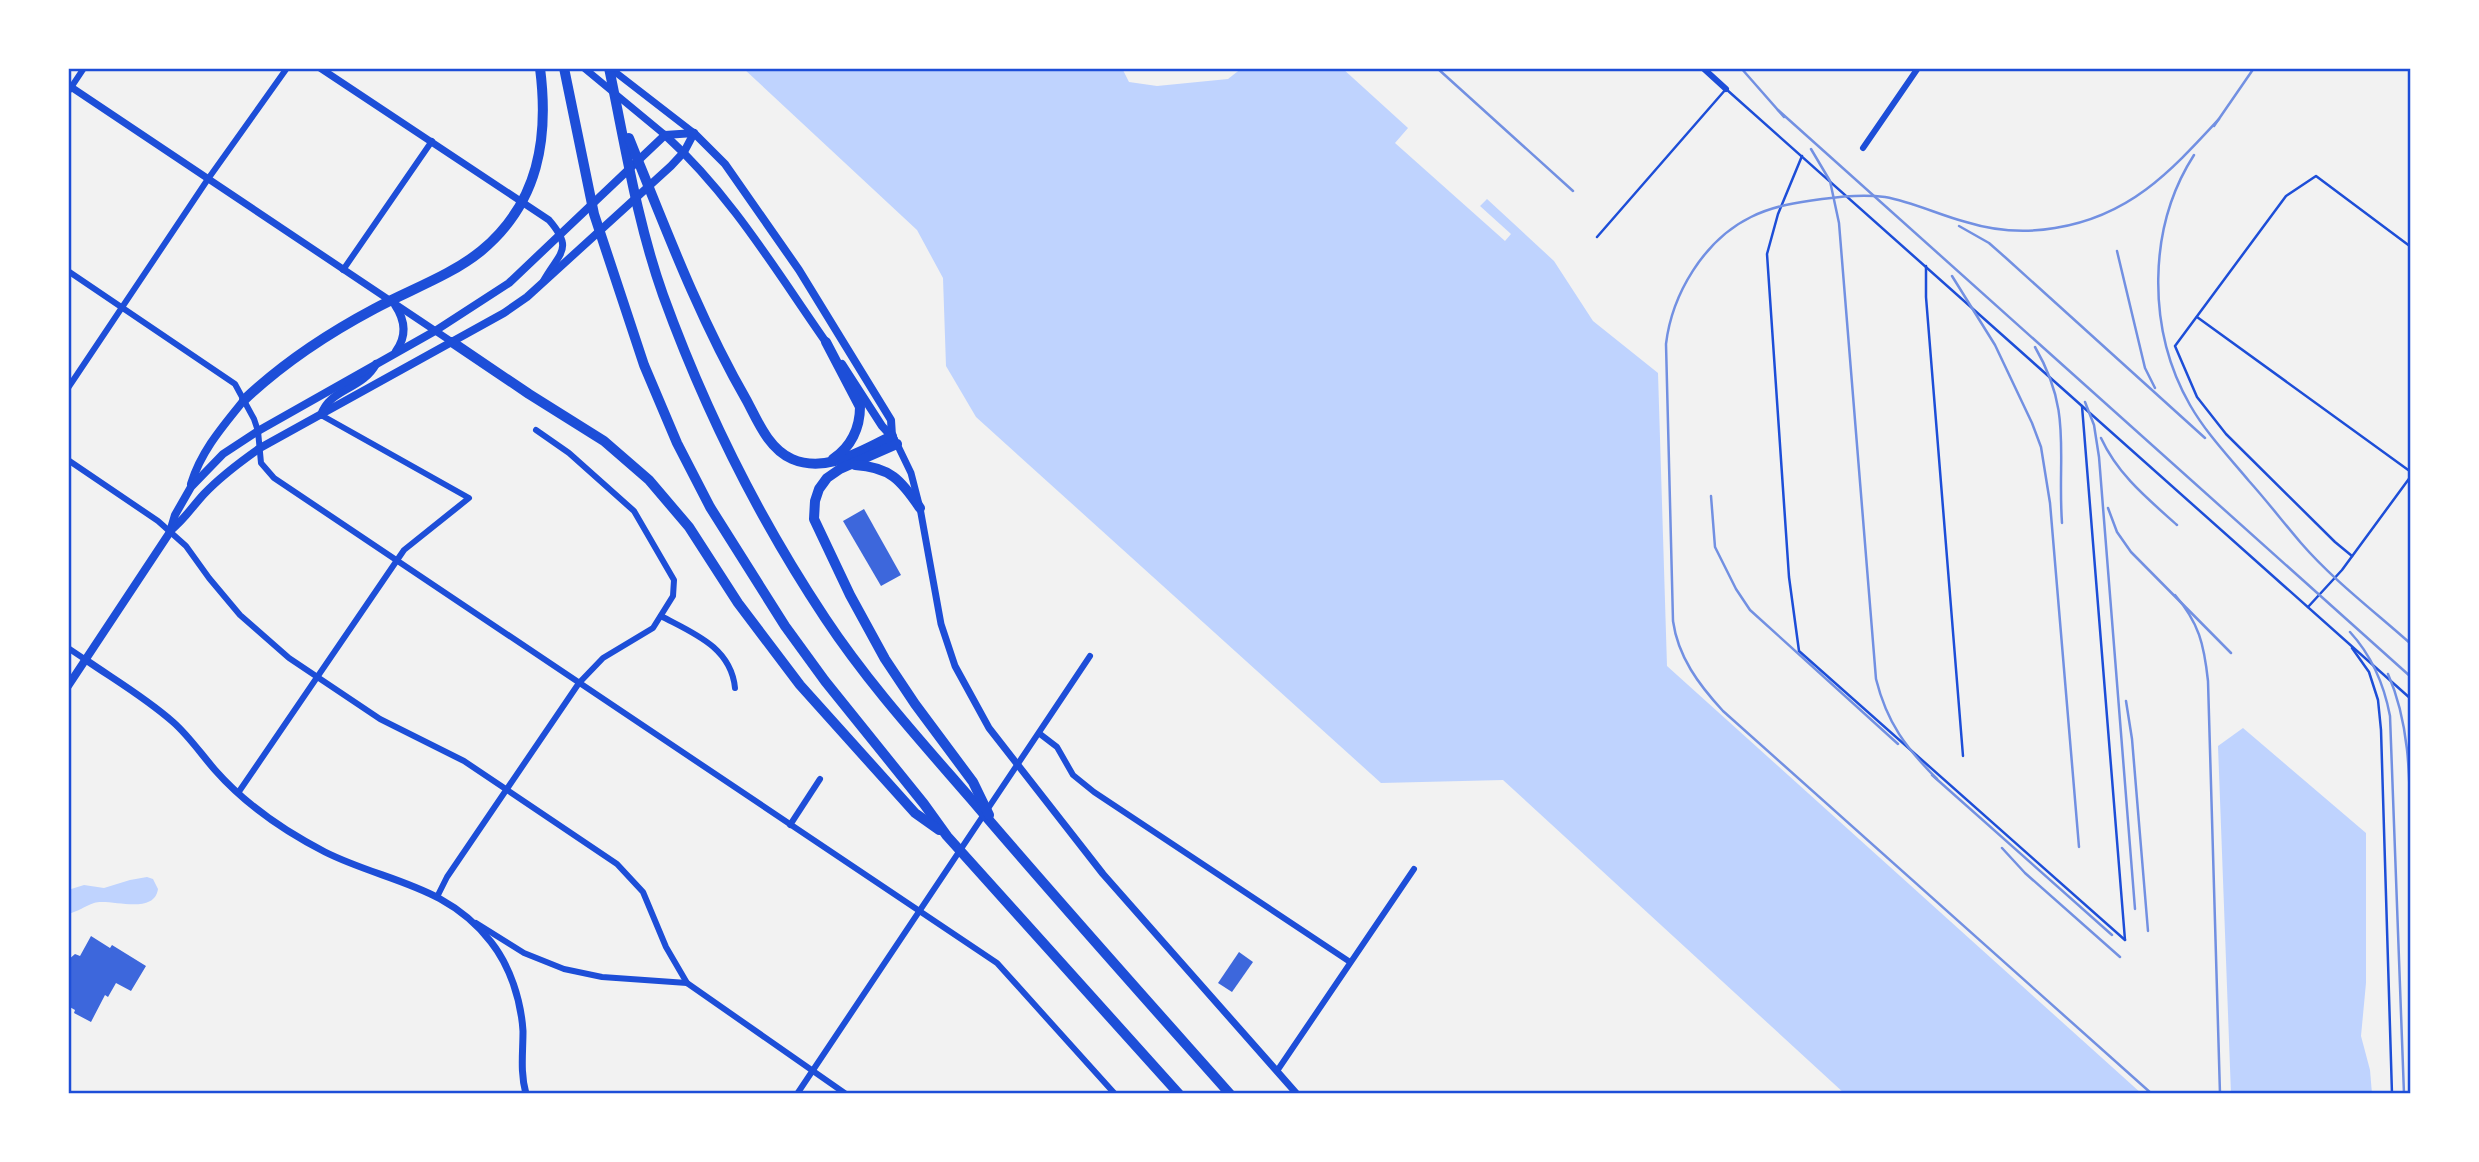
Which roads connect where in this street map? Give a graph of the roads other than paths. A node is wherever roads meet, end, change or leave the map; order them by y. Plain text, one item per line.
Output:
1 (84, 68) edge
2 (287, 68) edge
3 (320, 68) edge
4 (540, 68) edge
5 (564, 68) edge
6 (584, 68) edge
7 (609, 68) edge
8 (1703, 68) edge
9 (1918, 68) edge
10 (69, 88) edge
11 (1726, 89) junction
12 (618, 109) junction
13 (694, 133) junction
14 (665, 135) junction
15 (432, 141) junction
16 (1863, 148) dead end
17 (684, 152) junction
18 (1802, 156) junction
19 (208, 179) junction
20 (561, 234) junction
21 (1597, 237) dead end
22 (2411, 247) edge
23 (1926, 266) junction
24 (343, 270) junction
25 (68, 271) edge
26 (542, 284) junction
27 (395, 305) junction
28 (122, 308) junction
29 (804, 309) junction
30 (828, 317) junction
31 (2197, 317) junction
32 (435, 331) junction
33 (452, 342) junction
34 (826, 342) junction
35 (394, 354) junction
36 (376, 364) junction
37 (68, 388) edge
38 (244, 400) junction
39 (2082, 406) junction
40 (321, 415) junction
41 (536, 430) dead end
42 (258, 431) junction
43 (895, 440) junction
44 (260, 448) junction
45 (68, 460) edge
46 (824, 464) junction
47 (852, 465) junction
48 (2411, 474) edge
49 (191, 487) junction
50 (920, 508) junction
51 (170, 532) junction
52 (2352, 556) junction
53 (396, 561) junction
54 (2308, 607) junction
55 (661, 615) junction
56 (2348, 642) junction
57 (68, 648) edge
58 (1090, 656) dead end
59 (86, 660) junction
60 (316, 677) junction
61 (579, 683) junction
62 (68, 686) edge
63 (735, 688) dead end
64 (2411, 699) edge
65 (1040, 734) junction
66 (1963, 756) dead end
67 (1019, 765) junction
68 (820, 779) dead end
69 (506, 790) junction
70 (238, 793) junction
71 (973, 793) junction
72 (790, 825) junction
73 (947, 836) junction
74 (1414, 869) dead end
75 (437, 897) junction
76 (920, 912) junction
77 (469, 918) junction
78 (1350, 962) junction
79 (687, 983) junction
80 (813, 1071) junction
81 (1277, 1071) junction
82 (526, 1094) edge
83 (797, 1094) edge
84 (846, 1094) edge
85 (1115, 1094) edge
86 (1179, 1094) edge
87 (1230, 1094) edge
88 (1297, 1094) edge
89 (2392, 1094) edge

1 - 10 street
2 - 19 street
3 - 15 street
4 - 38 highway
5 - 73 highway
6 - 14 street
7 - 12 highway
7 - 13 street
8 - 11 street
9 - 16 street
10 - 19 street
11 - 18 lane
11 - 21 lane
12 - 46 highway
12 - 71 highway
13 - 14 main road
13 - 17 main road
13 - 30 main road
14 - 17 main road
14 - 20 main road
15 - 20 street
15 - 24 street
17 - 26 main road
17 - 29 main road
18 - 23 lane
18 - 39 lane
19 - 24 street
19 - 28 street
20 - 26 street
20 - 32 main road
22 - 31 lane
23 - 39 lane
23 - 66 lane
24 - 27 street
25 - 28 street
26 - 33 main road
27 - 32 street
27 - 35 main road
28 - 37 street
28 - 38 street
29 - 30 main road
29 - 34 main road
30 - 43 main road
31 - 48 lane
31 - 52 lane
32 - 33 street
32 - 35 main road
33 - 40 main road
33 - 73 highway
34 - 43 main road
34 - 46 highway
35 - 36 main road
36 - 40 main road
36 - 42 main road
38 - 42 street
38 - 49 main road
39 - 54 lane
40 - 44 main road
40 - 53 street
41 - 55 street
42 - 44 street
42 - 49 main road
43 - 46 highway
43 - 47 highway
43 - 50 street
44 - 51 main road
44 - 53 street
45 - 51 street
47 - 50 highway
47 - 71 highway
48 - 52 lane
49 - 51 main road
50 - 67 street
51 - 59 main road
51 - 60 street
52 - 54 lane
53 - 60 street
53 - 61 street
54 - 56 lane
55 - 61 street
55 - 63 street
56 - 64 lane
56 - 89 lane
57 - 59 street
58 - 65 street
59 - 62 main road
59 - 70 street
60 - 69 street
60 - 70 street
61 - 69 street
61 - 72 street
65 - 67 street
65 - 78 street
67 - 76 street
67 - 81 street
68 - 72 street
69 - 75 street
69 - 79 street
70 - 75 street
71 - 87 highway
72 - 76 street
73 - 86 highway
74 - 78 street
75 - 77 street
76 - 80 street
76 - 85 street
77 - 79 street
77 - 82 street
78 - 81 street
79 - 80 street
80 - 83 street
80 - 84 street
81 - 88 street

